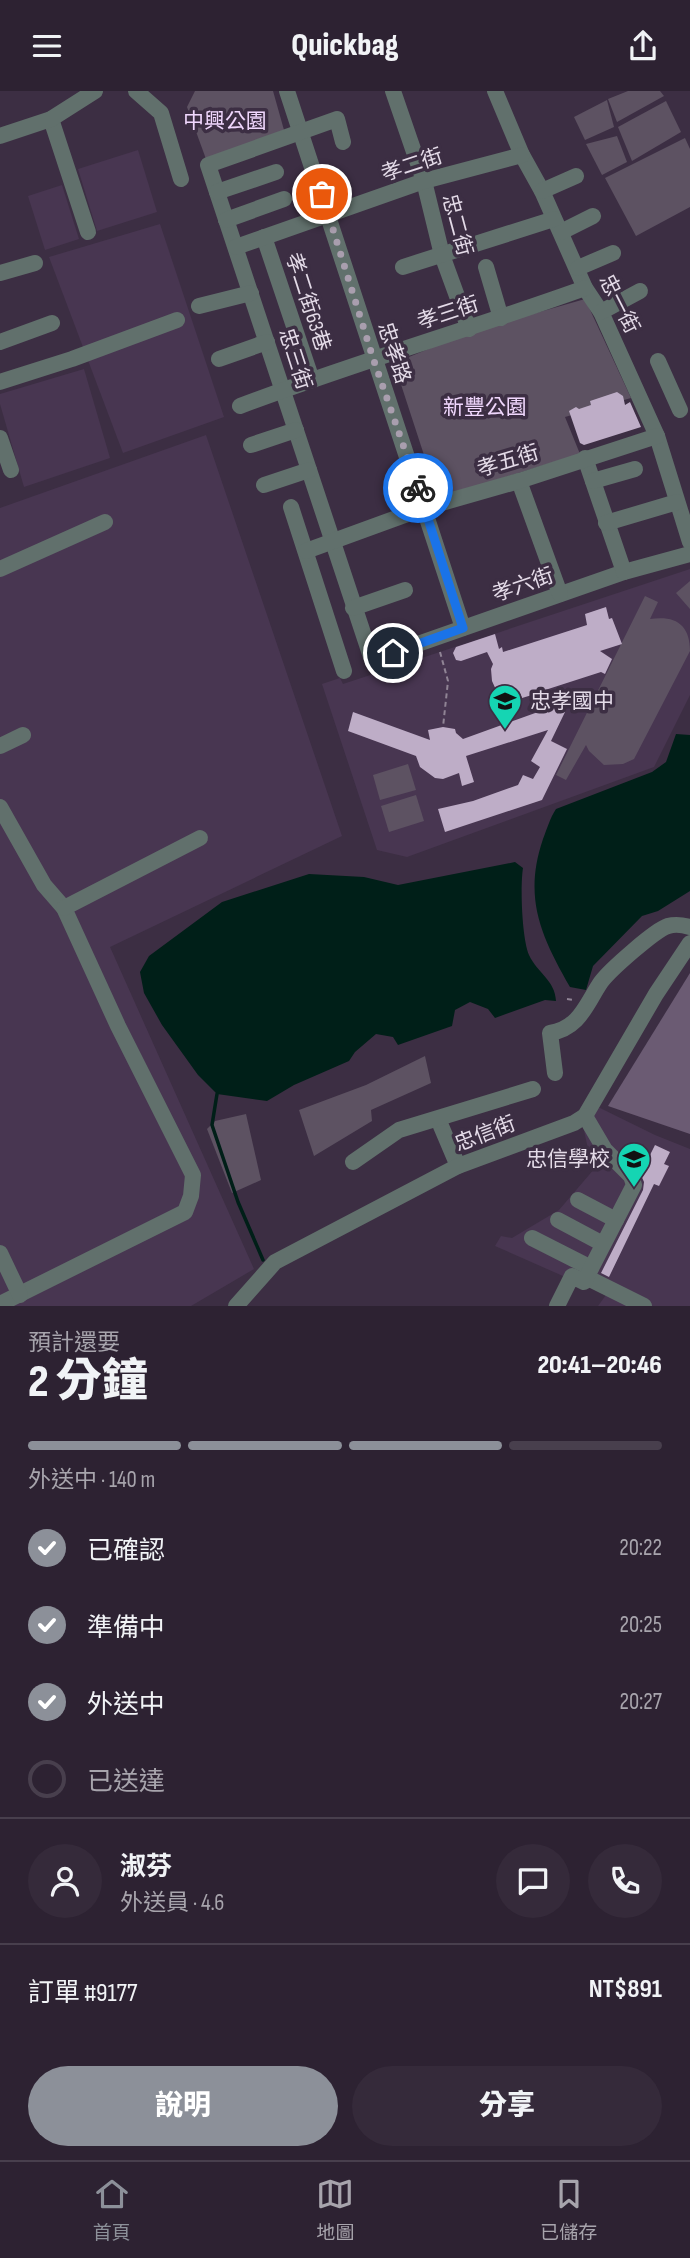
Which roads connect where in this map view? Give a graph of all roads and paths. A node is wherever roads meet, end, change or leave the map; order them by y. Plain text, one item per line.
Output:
1 (96, 91) edge
2 (136, 91) edge
3 (287, 91) edge
4 (393, 91) edge
5 (495, 91) edge
6 (51, 119) junction
7 (301, 131) junction
8 (1, 133) edge
9 (343, 142) dead end
10 (522, 155) junction
11 (276, 172) dead end
12 (576, 176) dead end
13 (181, 179) dead end
14 (424, 181) junction
15 (542, 191) junction
16 (217, 192) junction
17 (284, 199) dead end
18 (328, 215) junction
19 (593, 216) dead end
20 (226, 220) junction
21 (558, 226) junction
22 (88, 232) dead end
23 (264, 237) junction
24 (236, 247) junction
25 (613, 253) dead end
26 (442, 255) junction
27 (35, 263) dead end
28 (402, 267) dead end
29 (486, 267) dead end
30 (578, 268) junction
31 (0, 273) edge
32 (585, 288) junction
33 (640, 291) dead end
34 (251, 293) junction
35 (200, 306) dead end
36 (601, 312) junction
37 (501, 318) junction
38 (177, 320) dead end
39 (52, 323) dead end
40 (469, 329) junction
41 (0, 342) edge
42 (267, 342) junction
43 (373, 358) junction
44 (219, 359) dead end
45 (658, 361) dead end
46 (312, 380) junction
47 (0, 382) edge
48 (283, 390) junction
49 (670, 391) junction
50 (643, 405) junction
51 (240, 406) dead end
52 (680, 410) dead end
53 (296, 430) junction
54 (657, 436) junction
55 (0, 437) edge
56 (251, 445) dead end
57 (585, 458) junction
58 (635, 469) dead end
59 (11, 470) dead end
60 (309, 470) junction
61 (519, 481) junction
62 (593, 481) junction
63 (264, 485) dead end
64 (677, 502) junction
65 (291, 507) dead end
66 (424, 508) junction
67 (105, 522) dead end
68 (606, 523) junction
69 (332, 541) junction
70 (690, 542) edge
71 (306, 551) junction
72 (690, 554) edge
73 (0, 569) edge
74 (624, 572) junction
75 (405, 590) dead end
76 (559, 594) junction
77 (353, 608) junction
78 (463, 628) junction
79 (436, 638) junction
80 (372, 660) joint
81 (344, 671) dead end
82 (443, 727) dead end
83 (23, 735) dead end
84 (0, 746) edge
85 (0, 807) edge
86 (200, 838) dead end
87 (64, 908) junction
88 (690, 927) edge
89 (690, 943) edge
90 (555, 1073) dead end
91 (533, 1089) dead end
92 (585, 1116) junction
93 (438, 1119) junction
94 (353, 1162) dead end
95 (458, 1166) junction
96 (579, 1200) dead end
97 (558, 1220) dead end
98 (616, 1220) junction
99 (531, 1238) dead end
100 (603, 1244) junction
101 (0, 1253) edge
102 (583, 1274) junction
103 (20, 1295) junction
104 (0, 1304) edge
105 (238, 1305) edge
106 (557, 1306) edge
107 (644, 1306) edge

1 - 6 street
2 - 13 street
3 - 7 street, 忠孝路
4 - 14 street, 忠二街
5 - 10 street, 忠一街
6 - 8 street
6 - 22 street
7 - 9 street
7 - 16 street, 忠三街
7 - 18 street, 忠孝路
10 - 14 street, 孝二街
10 - 15 street, 忠一街
11 - 16 street
12 - 15 street
14 - 18 street, 孝二街
14 - 26 street, 忠二街
15 - 21 street, 忠一街
16 - 20 street, 忠三街
17 - 20 street
18 - 23 street, 孝二街
18 - 43 street, 忠孝路
19 - 21 street
20 - 24 street, 忠三街
21 - 26 street
21 - 30 street, 忠一街
23 - 24 street, 孝二街
23 - 46 street, 孝二街63巷
24 - 34 street, 忠三街
25 - 30 street
26 - 28 street
26 - 40 street, 忠二街
27 - 31 street
29 - 37 street
30 - 32 street, 忠一街
32 - 36 street, 忠一街
32 - 37 street, 孝三街
33 - 36 street
34 - 35 street
34 - 42 street, 忠三街
36 - 50 street, 忠一街
37 - 40 street, 孝三街
38 - 47 street
39 - 41 street
40 - 43 street, 孝三街
42 - 44 street
42 - 48 street, 忠三街
43 - 46 street, 孝三街
43 - 66 street, 忠孝路
45 - 49 street
46 - 48 street, 孝三街
48 - 51 street, 孝三街
48 - 53 street, 忠三街
49 - 50 street
49 - 52 street
50 - 54 street, 忠一街
53 - 56 street
53 - 60 street, 忠三街
54 - 57 street, 孝五街
54 - 64 street, 忠一街
55 - 59 street
57 - 61 street, 孝五街
57 - 62 street
58 - 62 street
60 - 63 street
60 - 69 street, 忠三街
61 - 66 street, 孝五街
61 - 76 street
62 - 68 street
64 - 68 street
64 - 70 street, 忠一街
65 - 71 street
66 - 69 street, 孝五街
66 - 78 street, 忠孝路
67 - 73 street
68 - 74 street
69 - 71 street, 孝五街
69 - 77 street, 忠三街
71 - 81 street
72 - 74 street, 孝六街
74 - 76 street, 孝六街
75 - 77 street
76 - 78 street, 孝六街
77 - 80 street, 忠三街
78 - 79 street, 孝六街
79 - 80 street, 孝六街
79 - 82 path
83 - 84 street
85 - 87 street
86 - 87 street
87 - 103 street
88 - 90 street
89 - 92 street
91 - 93 street
92 - 95 street, 忠信街
92 - 98 street
93 - 94 street
93 - 95 street
95 - 105 street, 忠信街
96 - 98 street
97 - 100 street
98 - 100 street
99 - 102 street
100 - 102 street
101 - 103 street
102 - 106 street
102 - 107 street
103 - 104 street

